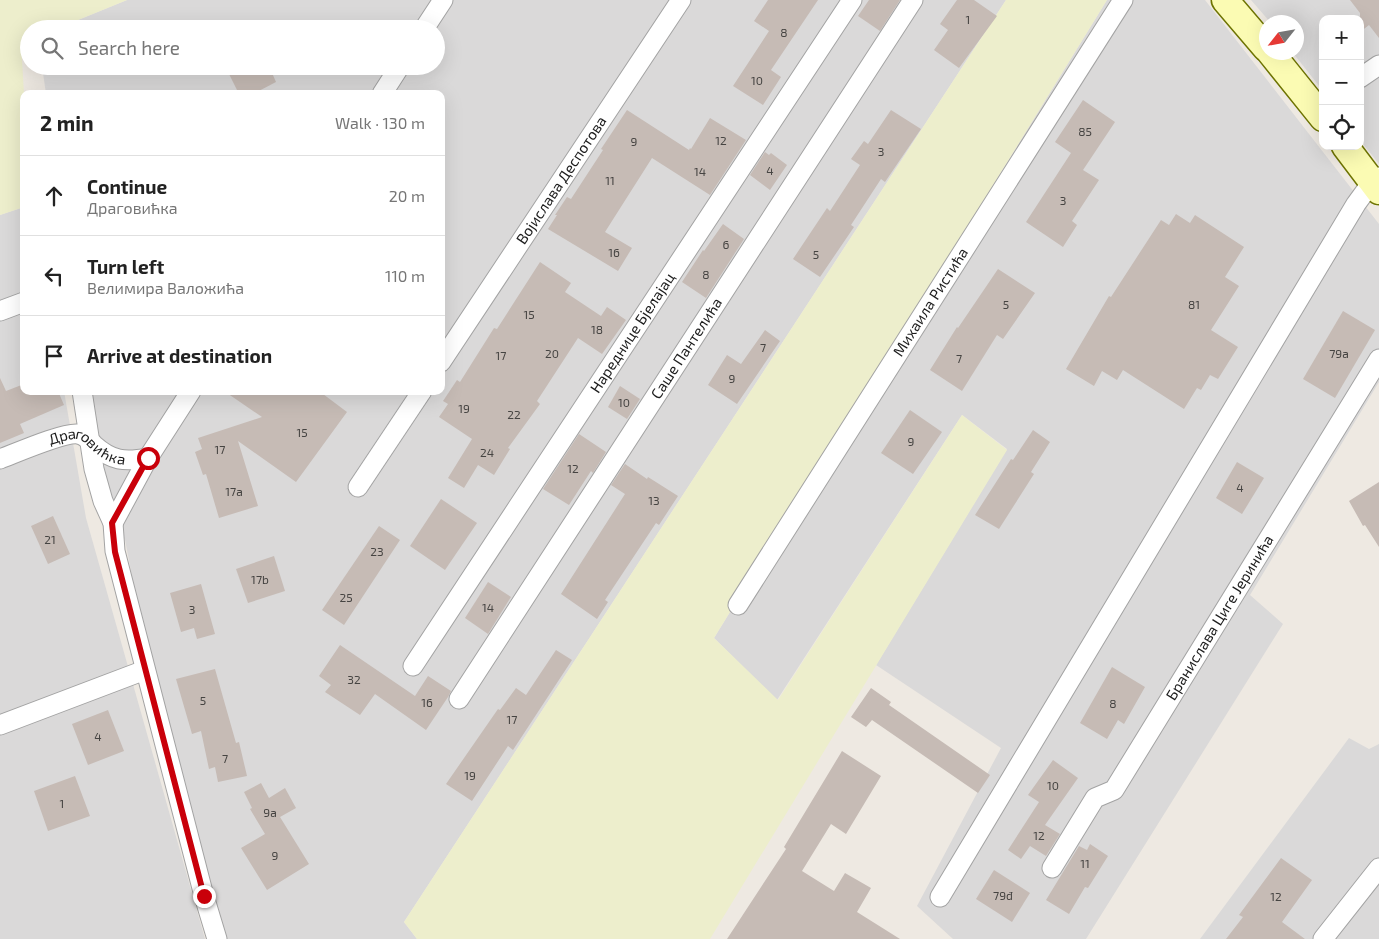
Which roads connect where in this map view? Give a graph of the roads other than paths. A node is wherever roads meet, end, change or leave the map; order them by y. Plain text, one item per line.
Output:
1 (443, 0) edge
2 (682, 0) edge
3 (852, 0) edge
4 (913, 0) edge
5 (1123, 0) edge
6 (1225, 0) edge
7 (430, 20) edge
8 (1259, 40) edge
9 (1277, 60) edge
10 (1379, 65) edge
11 (394, 75) edge
12 (1364, 75) edge
13 (385, 90) edge
14 (1319, 109) edge
15 (1348, 150) edge
16 (1377, 183) edge
17 (20, 304) edge
18 (0, 311) edge
19 (445, 356) edge
20 (1379, 359) edge
21 (83, 395) edge
22 (188, 395) edge
23 (419, 395) edge
24 (91, 442) junction
25 (148, 458) junction
26 (0, 459) edge
27 (358, 486) dead end
28 (112, 523) junction
29 (738, 605) dead end
30 (413, 666) dead end
31 (145, 670) junction
32 (459, 699) dead end
33 (0, 725) edge
34 (1052, 868) dead end
35 (1379, 868) edge
36 (940, 897) dead end
37 (218, 939) edge
38 (1323, 939) edge

1 - 7 street
2 - 19 street, Војислава Деспотова
3 - 30 street, Нареднице Бјелајац
4 - 32 street, Саше Пантелића
5 - 29 street, Михаила Ристића
6 - 8 street
9 - 14 street
10 - 12 street
11 - 13 street
15 - 16 street
16 - 36 street
17 - 18 street
20 - 34 street, Бранислава Циге Јеринића
21 - 24 street
22 - 25 street, Драговићка
23 - 27 street
24 - 25 street, Драговићка
24 - 26 street, Драговићка
24 - 28 street
25 - 28 street, Драговићка
28 - 31 street
31 - 33 street
31 - 37 street
35 - 38 street

